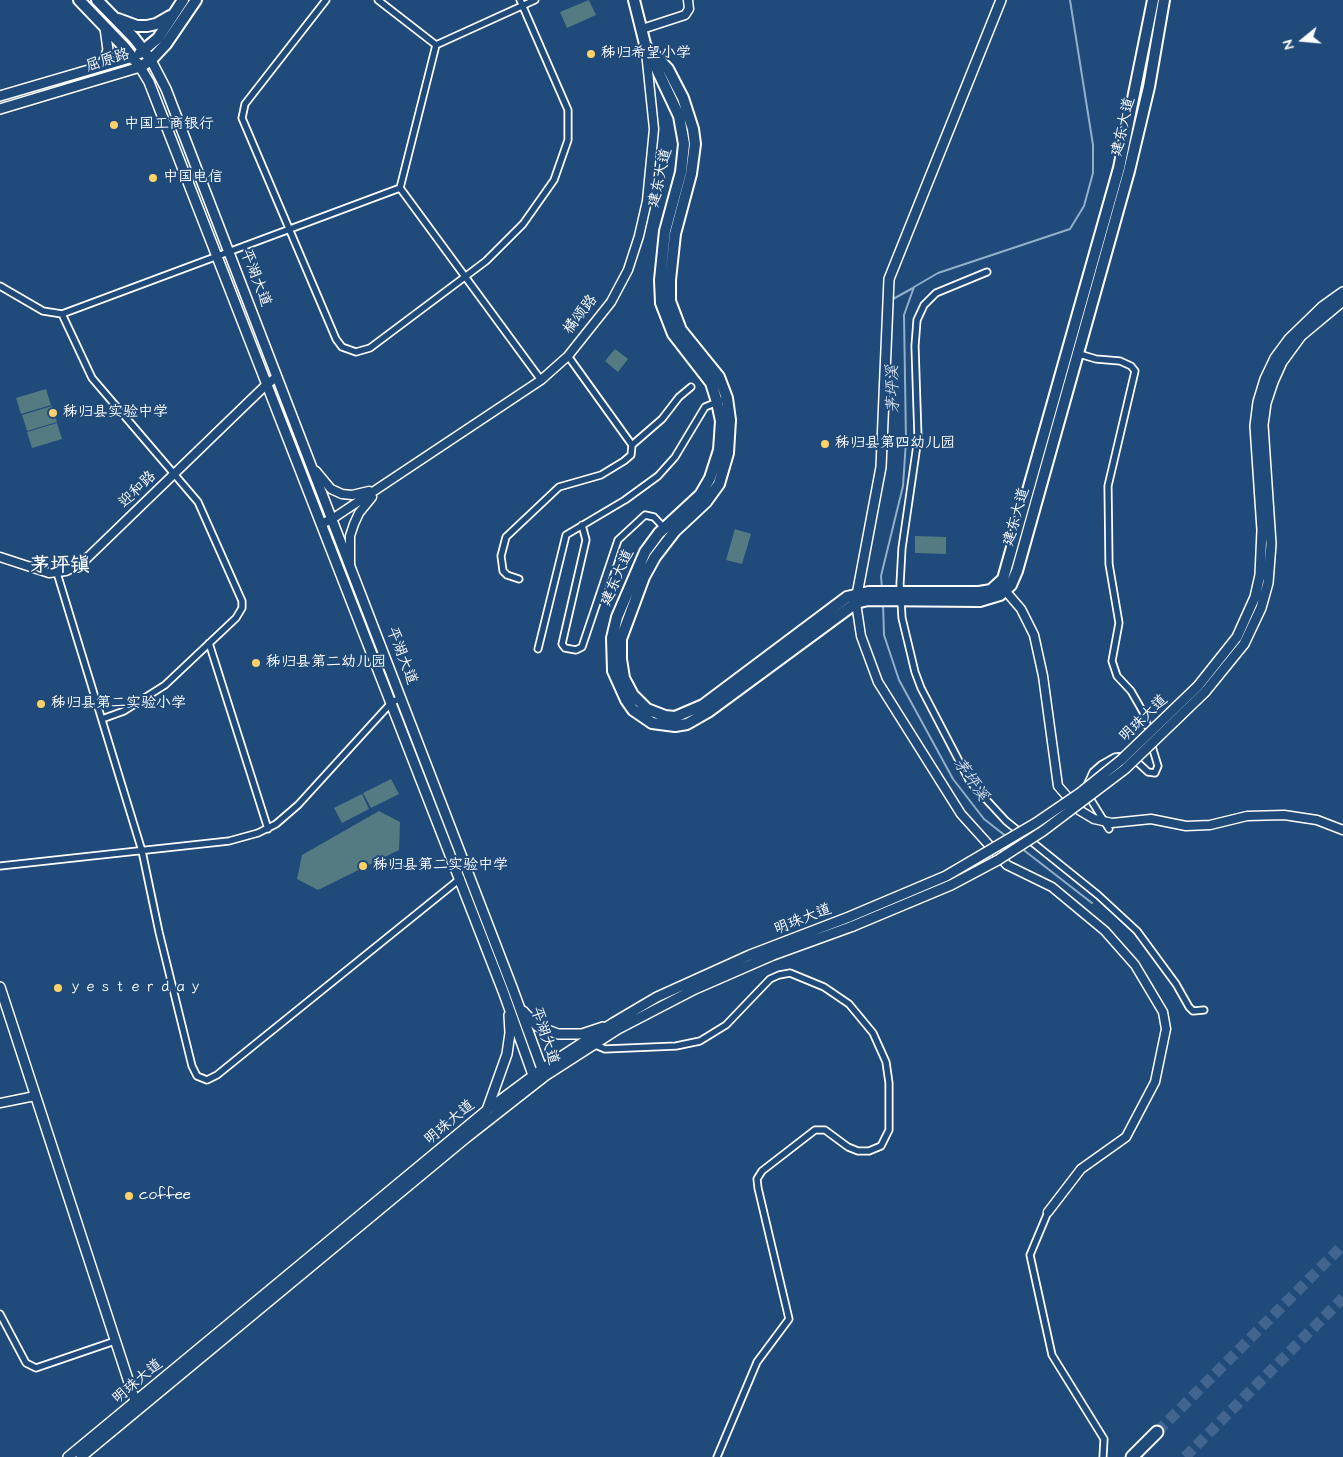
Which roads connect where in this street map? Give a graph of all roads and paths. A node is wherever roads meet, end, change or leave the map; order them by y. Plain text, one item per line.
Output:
1 (79, 0) edge
2 (97, 0) edge
3 (196, 0) edge
4 (326, 0) edge
5 (378, 0) edge
6 (535, 0) edge
7 (634, 0) edge
8 (688, 0) edge
9 (1001, 0) edge
10 (1153, 0) edge
11 (1164, 0) edge
12 (181, 3) edge
13 (521, 3) edge
14 (112, 15) junction
15 (102, 24) junction
16 (642, 29) junction
17 (436, 44) junction
18 (645, 44) junction
19 (145, 51) junction
20 (133, 57) junction
21 (151, 60) junction
22 (140, 67) junction
23 (90, 71) junction
24 (0, 96) edge
25 (674, 102) junction
26 (652, 103) junction
27 (0, 108) edge
28 (400, 188) junction
29 (289, 230) junction
30 (229, 252) junction
31 (217, 256) junction
32 (988, 272) dead end
33 (466, 277) junction
34 (0, 286) edge
35 (1343, 292) edge
36 (1343, 301) edge
37 (62, 314) junction
38 (1073, 352) junction
39 (568, 356) junction
40 (277, 377) junction
41 (541, 380) junction
42 (267, 384) junction
43 (691, 387) dead end
44 (722, 400) junction
45 (632, 445) junction
46 (308, 458) junction
47 (174, 474) junction
48 (385, 485) junction
49 (332, 519) junction
50 (321, 524) junction
51 (582, 525) junction
52 (668, 532) junction
53 (0, 557) edge
54 (351, 568) junction
55 (57, 573) junction
56 (519, 579) dead end
57 (1003, 587) junction
58 (896, 596) junction
59 (856, 598) junction
60 (209, 644) junction
61 (538, 649) dead end
62 (1201, 689) junction
63 (400, 698) junction
64 (391, 704) junction
65 (102, 719) junction
66 (1104, 821) junction
67 (268, 829) junction
68 (1109, 829) dead end
69 (1343, 830) edge
70 (142, 851) junction
71 (0, 866) edge
72 (468, 874) junction
73 (460, 879) junction
74 (851, 921) junction
75 (0, 987) edge
76 (508, 989) junction
77 (1204, 1010) dead end
78 (612, 1023) junction
79 (593, 1044) junction
80 (542, 1069) junction
81 (537, 1077) junction
82 (35, 1096) junction
83 (0, 1104) edge
84 (487, 1110) junction
85 (1048, 1212) joint
86 (0, 1314) edge
87 (115, 1341) junction
88 (136, 1406) junction
89 (1157, 1432) tunnel mouth
90 (1136, 1453) edge
91 (68, 1457) edge
92 (81, 1457) edge
93 (717, 1457) edge
94 (1103, 1457) edge

1 - 15 highway, 平湖大道
2 - 14 highway, 平湖大道
3 - 21 highway, 屈原路
4 - 29 street
5 - 17 street
6 - 13 street
7 - 16 highway, 橘颂路
8 - 16 street
9 - 59 main road
10 - 38 highway, 建东大道
11 - 38 highway, 建东大道
12 - 14 highway
12 - 19 highway, 屈原路
13 - 17 street
13 - 33 street
14 - 19 highway, 平湖大道
15 - 20 highway, 平湖大道
15 - 23 main road
16 - 18 highway, 橘颂路
17 - 28 street
18 - 25 highway, 建东大道
18 - 26 street, 橘颂路
18 - 44 highway, 建东大道
19 - 20 highway, 屈原路
19 - 21 highway, 平湖大道
20 - 22 highway, 平湖大道
20 - 23 main road, 屈原路
21 - 22 highway, 屈原路
21 - 30 main road, 平湖大道
22 - 27 main road, 屈原路
22 - 31 main road, 平湖大道
23 - 24 main road, 屈原路
25 - 26 street
25 - 44 highway, 建东大道
26 - 39 street, 橘颂路
28 - 29 street
28 - 33 street
29 - 30 street
29 - 33 street
30 - 31 street
30 - 40 main road, 平湖大道
31 - 37 street
31 - 42 main road, 平湖大道
32 - 58 street
33 - 41 street
34 - 37 street
35 - 62 main road, 明珠大道
36 - 62 main road, 明珠大道
37 - 47 street
38 - 57 highway, 建东大道
38 - 66 street
39 - 41 street, 橘颂路
39 - 45 street
40 - 42 street, 迎和路
40 - 46 main road, 平湖大道
41 - 48 street, 橘颂路
42 - 47 street, 迎和路
42 - 50 main road, 平湖大道
43 - 45 street
44 - 51 street
44 - 52 highway, 建东大道
45 - 56 street
46 - 48 street
46 - 49 main road, 平湖大道
47 - 55 street, 迎和路
47 - 60 street
48 - 49 street, 橘颂路
48 - 54 street
49 - 50 street, 橘颂路
49 - 54 main road, 平湖大道
50 - 64 main road, 平湖大道
51 - 52 street
51 - 61 street
52 - 59 highway, 建东大道
53 - 55 street
54 - 63 main road, 平湖大道
55 - 65 street
57 - 58 highway, 建东大道
57 - 66 street
58 - 59 highway, 建东大道
58 - 77 street
59 - 85 street
60 - 65 street
60 - 67 street
62 - 74 main road, 明珠大道, bridge
63 - 64 street
63 - 72 main road, 平湖大道
64 - 67 street
64 - 73 main road, 平湖大道
65 - 70 street
66 - 68 street
66 - 69 street
67 - 70 street
70 - 71 street
70 - 73 street
72 - 73 street
72 - 76 main road, 平湖大道
73 - 76 main road, 平湖大道
74 - 78 main road, 明珠大道
74 - 79 main road, 明珠大道
75 - 82 main road
76 - 78 main road
76 - 80 main road, 平湖大道
76 - 81 main road, 平湖大道
76 - 84 main road
78 - 80 main road, 明珠大道
79 - 81 main road, 明珠大道
79 - 93 street
80 - 81 main road, 平湖大道
81 - 84 main road, 明珠大道
81 - 88 main road, 明珠大道
82 - 83 street
82 - 87 main road
84 - 88 main road, 明珠大道
85 - 94 street
86 - 87 street
87 - 88 main road
88 - 91 main road, 明珠大道
88 - 92 main road, 明珠大道
89 - 90 highway

